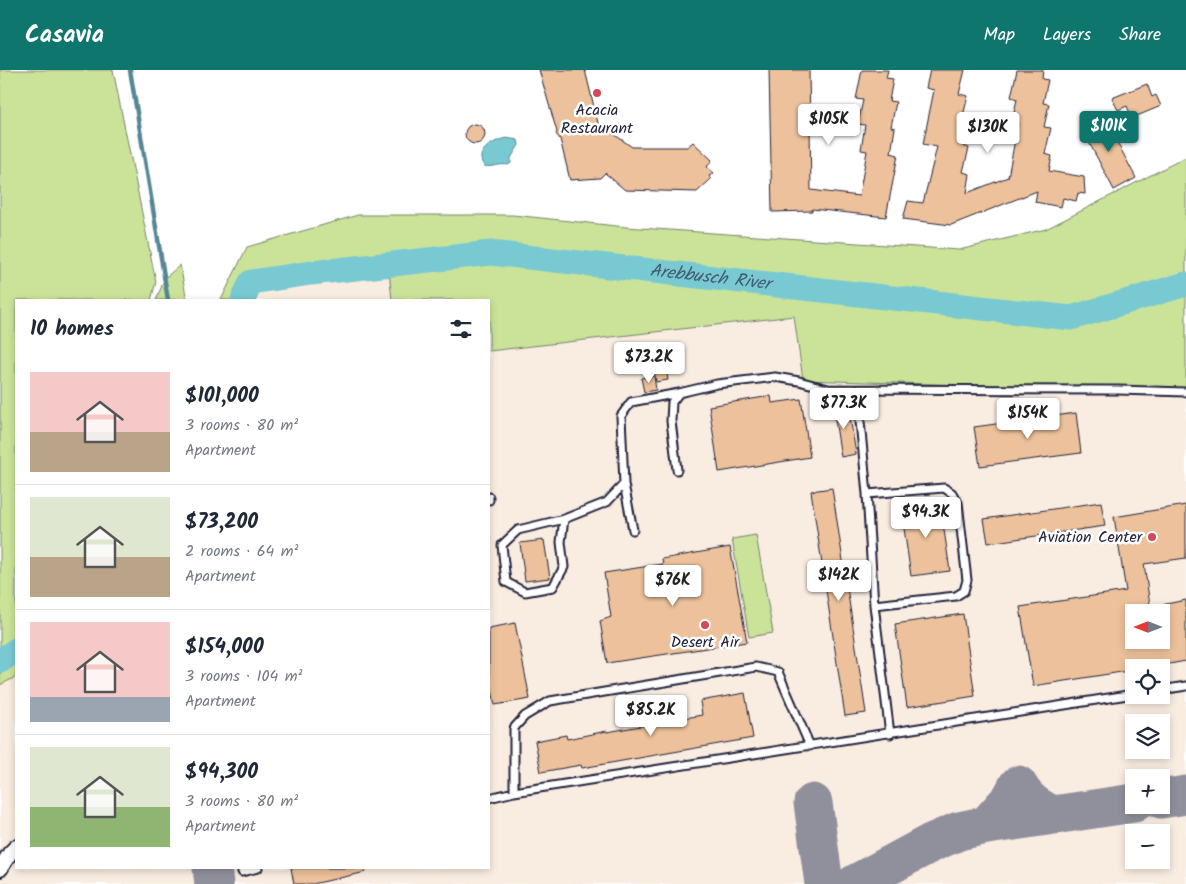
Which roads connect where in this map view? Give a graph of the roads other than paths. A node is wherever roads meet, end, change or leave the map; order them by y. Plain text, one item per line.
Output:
1 (857, 390) junction
2 (1186, 392) edge
3 (679, 393) junction
4 (677, 470) dead end
5 (624, 484) junction
6 (868, 494) junction
7 (564, 519) junction
8 (633, 530) dead end
9 (874, 605) junction
10 (1186, 686) edge
11 (1170, 689) edge
12 (1125, 695) edge
13 (890, 734) junction
14 (810, 746) junction
15 (514, 792) junction
16 (490, 798) edge
17 (15, 848) edge
18 (0, 869) edge
19 (254, 869) edge
20 (242, 872) dead end

1 - 2 lane
1 - 3 lane
1 - 6 lane
3 - 4 lane
3 - 5 lane
5 - 7 lane
5 - 8 lane
6 - 9 lane
6 - 9 lane
7 - 7 lane
9 - 13 lane
10 - 11 lane
12 - 13 lane
13 - 14 lane
14 - 15 lane
14 - 15 lane
15 - 16 lane
17 - 18 street
19 - 20 lane

